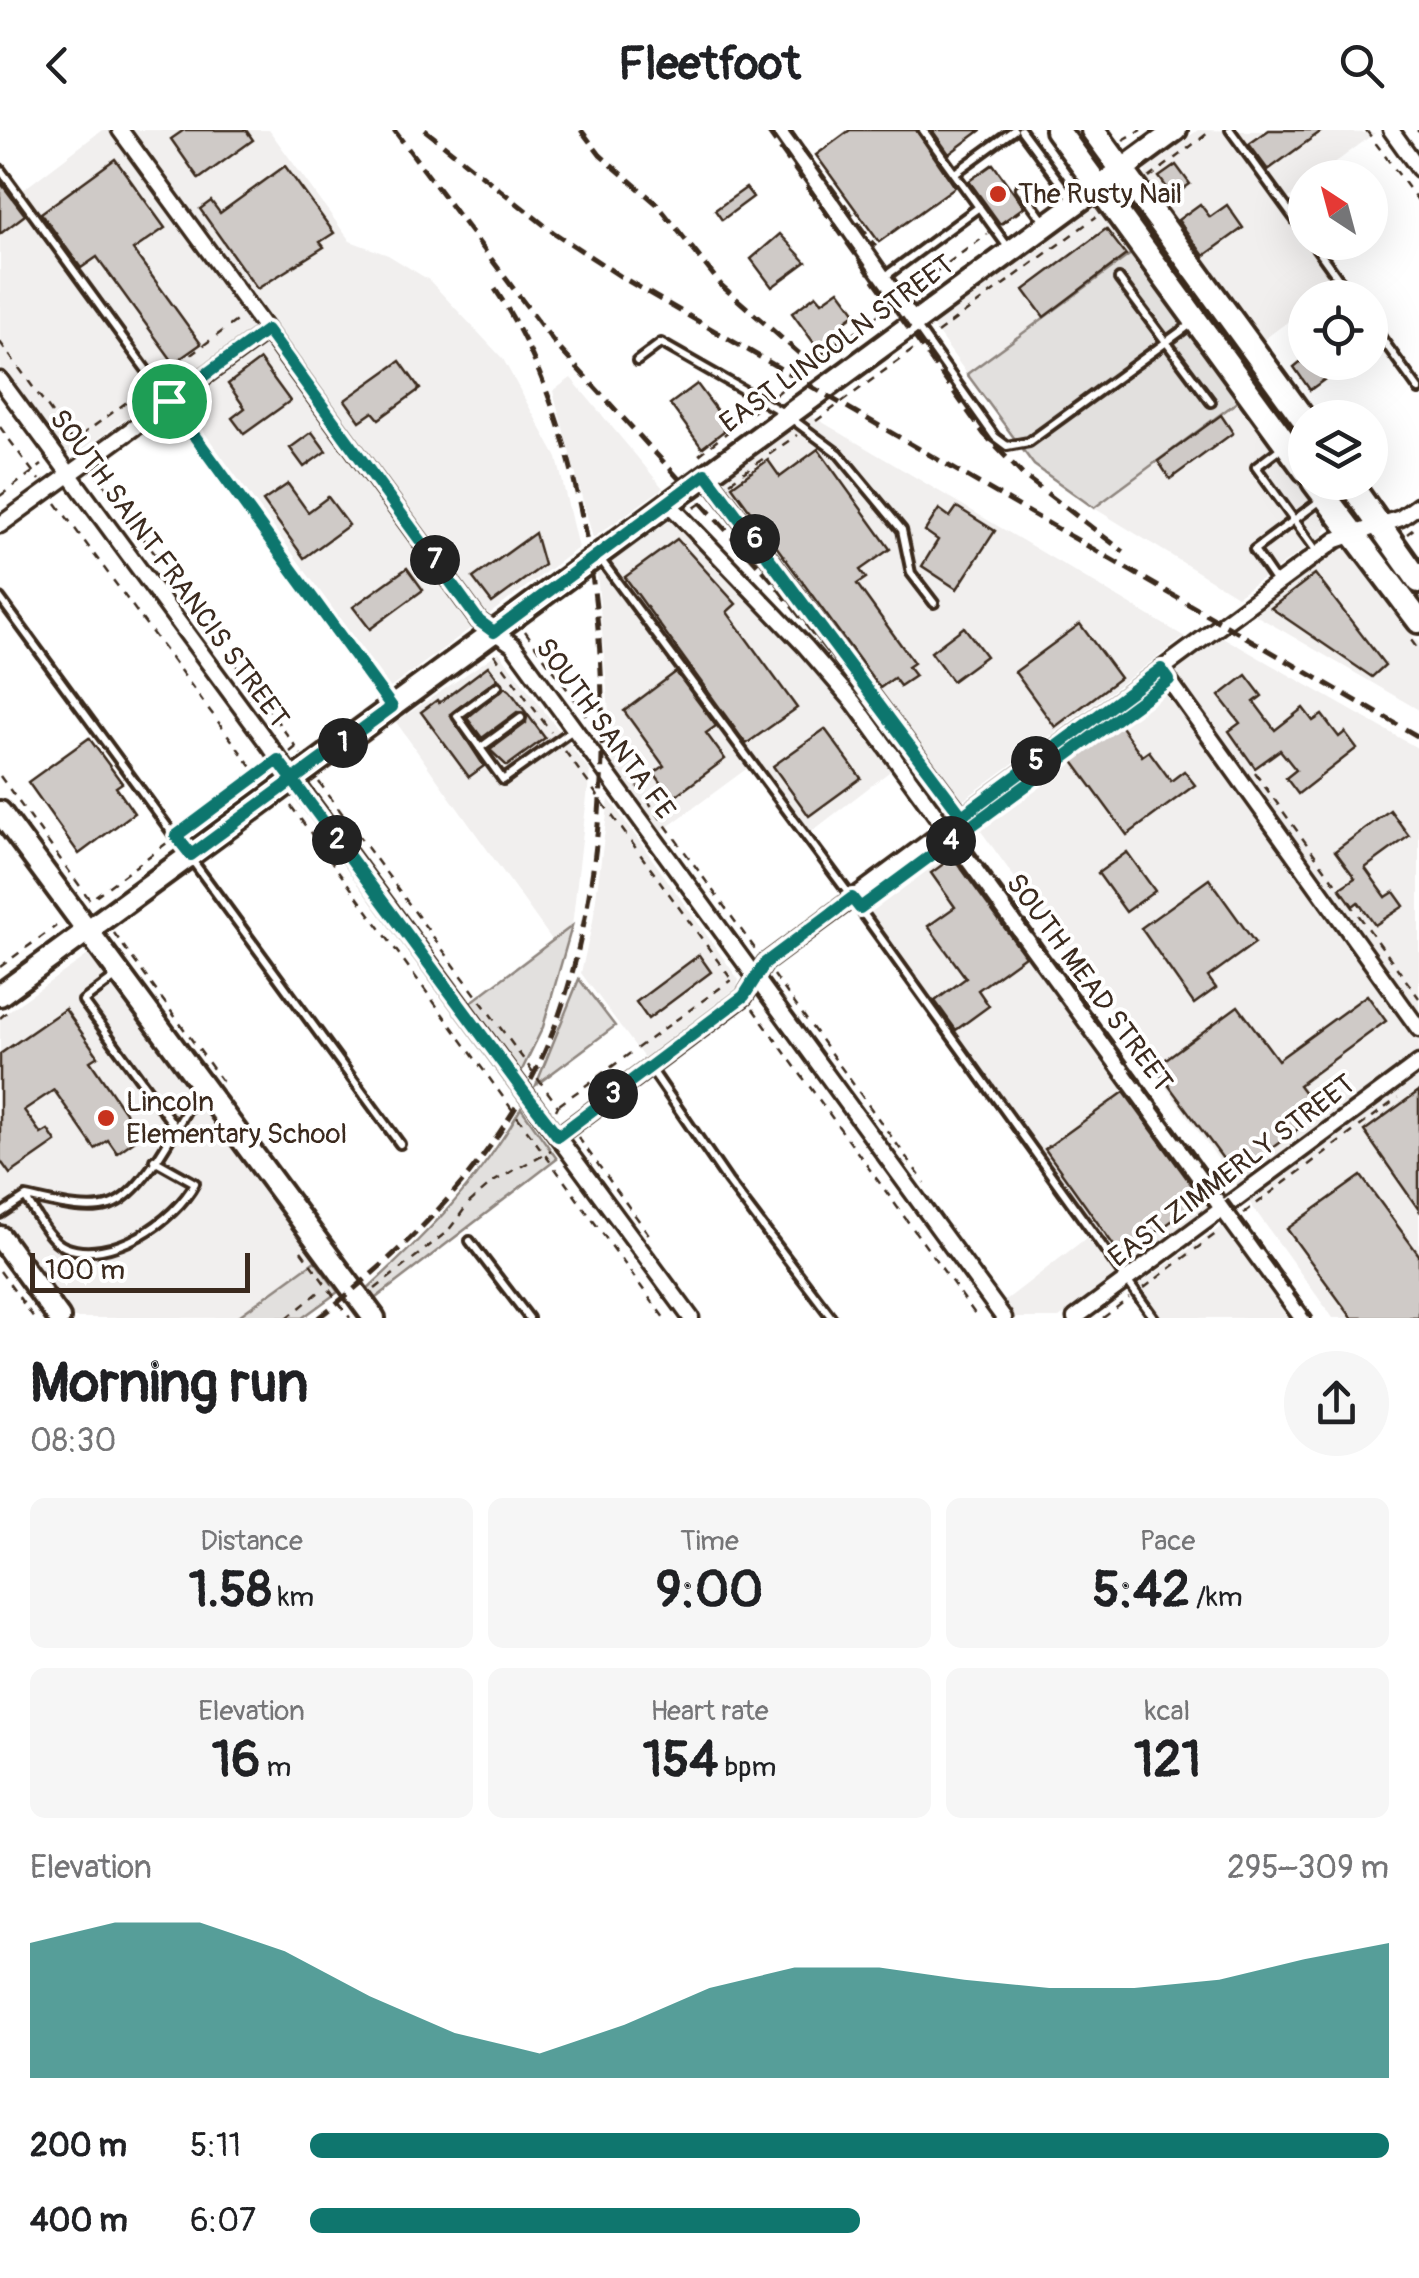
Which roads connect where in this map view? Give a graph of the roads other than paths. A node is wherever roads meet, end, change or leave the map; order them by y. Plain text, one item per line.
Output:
1 (120, 130) edge
2 (780, 130) edge
3 (923, 130) edge
4 (1018, 130) edge
5 (1057, 130) edge
6 (1093, 130) edge
7 (1176, 130) edge
8 (1230, 130) edge
9 (1390, 130) edge
10 (0, 169) edge
11 (1419, 169) edge
12 (1122, 170) junction
13 (954, 174) junction
14 (1099, 187) junction
15 (1020, 188) dead end
16 (1075, 204) junction
17 (979, 207) junction
18 (1288, 209) edge
19 (1047, 225) junction
20 (1011, 251) junction
21 (883, 278) junction
22 (1119, 279) dead end
23 (1196, 320) junction
24 (914, 322) junction
25 (267, 330) junction
26 (1166, 342) junction
27 (1388, 347) edge
28 (637, 361) dead end
29 (0, 380) edge
30 (1419, 390) edge
31 (1289, 400) edge
32 (169, 401) junction
33 (1211, 402) dead end
34 (787, 415) junction
35 (1286, 445) junction
36 (1288, 448) edge
37 (69, 474) junction
38 (706, 474) junction
39 (1311, 500) edge
40 (1327, 500) edge
41 (1362, 500) edge
42 (670, 504) junction
43 (1419, 505) edge
44 (1294, 520) junction
45 (0, 525) edge
46 (1381, 526) junction
47 (1354, 536) junction
48 (1318, 553) junction
49 (598, 556) junction
50 (1419, 581) edge
51 (1277, 583) junction
52 (0, 598) edge
53 (934, 604) dead end
54 (1419, 621) edge
55 (494, 632) junction
56 (1161, 669) junction
57 (498, 686) dead end
58 (392, 707) junction
59 (521, 718) dead end
60 (574, 729) junction
61 (480, 748) junction
62 (301, 774) junction
63 (0, 812) edge
64 (962, 816) junction
65 (946, 828) junction
66 (191, 855) junction
67 (852, 898) junction
68 (87, 931) junction
69 (119, 974) junction
70 (760, 984) junction
71 (0, 995) edge
72 (1419, 1029) edge
73 (1419, 1063) edge
74 (650, 1067) junction
75 (201, 1085) junction
76 (175, 1126) junction
77 (563, 1132) junction
78 (400, 1144) dead end
79 (154, 1160) junction
80 (26, 1198) junction
81 (0, 1214) edge
82 (1228, 1216) junction
83 (0, 1236) edge
84 (470, 1242) dead end
85 (1131, 1287) junction
86 (367, 1310) edge
87 (59, 1318) edge
88 (529, 1318) edge
89 (691, 1318) edge
90 (832, 1318) edge
91 (1004, 1318) edge
92 (1075, 1318) edge
93 (1154, 1318) edge
94 (1302, 1318) edge

1 - 25 street, SOUTH SANTA FE
2 - 21 street
3 - 13 lane
4 - 13 lane
4 - 16 lane
5 - 14 main road
6 - 12 main road
7 - 12 street, EAST LINCOLN STREET
8 - 18 lane
9 - 11 street
10 - 32 lane
12 - 14 street, EAST LINCOLN STREET
12 - 31 main road
13 - 17 lane
14 - 16 street, EAST LINCOLN STREET
14 - 23 main road
15 - 19 lane
16 - 19 street, EAST LINCOLN STREET
17 - 20 lane
17 - 21 lane
19 - 20 street, EAST LINCOLN STREET
20 - 24 street, EAST LINCOLN STREET
21 - 24 street
22 - 26 lane
23 - 26 lane
23 - 35 main road
24 - 26 lane
24 - 34 street, EAST LINCOLN STREET
25 - 32 street
25 - 55 street, SOUTH SANTA FE
26 - 33 lane
27 - 30 lane
28 - 34 lane
29 - 37 street, SOUTH SAINT FRANCIS STREET
32 - 37 street
32 - 58 lane
34 - 38 street, EAST LINCOLN STREET
34 - 53 lane
35 - 36 main road
35 - 44 lane
37 - 45 street
37 - 62 street, SOUTH SAINT FRANCIS STREET
38 - 42 street, EAST LINCOLN STREET
38 - 64 street
39 - 44 lane
40 - 47 main road
41 - 46 main road
42 - 49 street, EAST LINCOLN STREET
42 - 65 street, SOUTH MEAD STREET
43 - 46 street
44 - 48 lane
44 - 51 lane
46 - 47 street
46 - 50 main road
47 - 48 street
47 - 54 main road
48 - 51 street
49 - 55 street, EAST LINCOLN STREET
49 - 67 lane
51 - 56 street
52 - 66 lane
55 - 58 street, EAST LINCOLN STREET
55 - 60 street, SOUTH SANTA FE
56 - 64 street
56 - 72 street
57 - 61 lane
58 - 62 street, EAST LINCOLN STREET
59 - 61 lane
60 - 61 lane
60 - 70 street, SOUTH SANTA FE
62 - 66 street, EAST LINCOLN STREET
62 - 77 street, SOUTH SAINT FRANCIS STREET
63 - 68 street
64 - 65 street
65 - 67 street
65 - 82 street, SOUTH MEAD STREET
66 - 68 street, EAST LINCOLN STREET
66 - 78 lane
67 - 70 street
67 - 85 lane
68 - 69 street
68 - 71 street, EAST LINCOLN STREET
69 - 75 street
69 - 76 lane
70 - 74 street
70 - 91 street, SOUTH SANTA FE
73 - 82 street, EAST ZIMMERLY STREET
74 - 77 street
74 - 90 lane
75 - 76 lane
75 - 86 street
76 - 79 lane
77 - 89 street, SOUTH SAINT FRANCIS STREET
79 - 80 lane
79 - 80 lane
80 - 81 lane
82 - 85 street, EAST ZIMMERLY STREET
82 - 94 street, SOUTH MEAD STREET
83 - 87 street
84 - 88 lane
85 - 92 street, EAST ZIMMERLY STREET
85 - 93 lane

